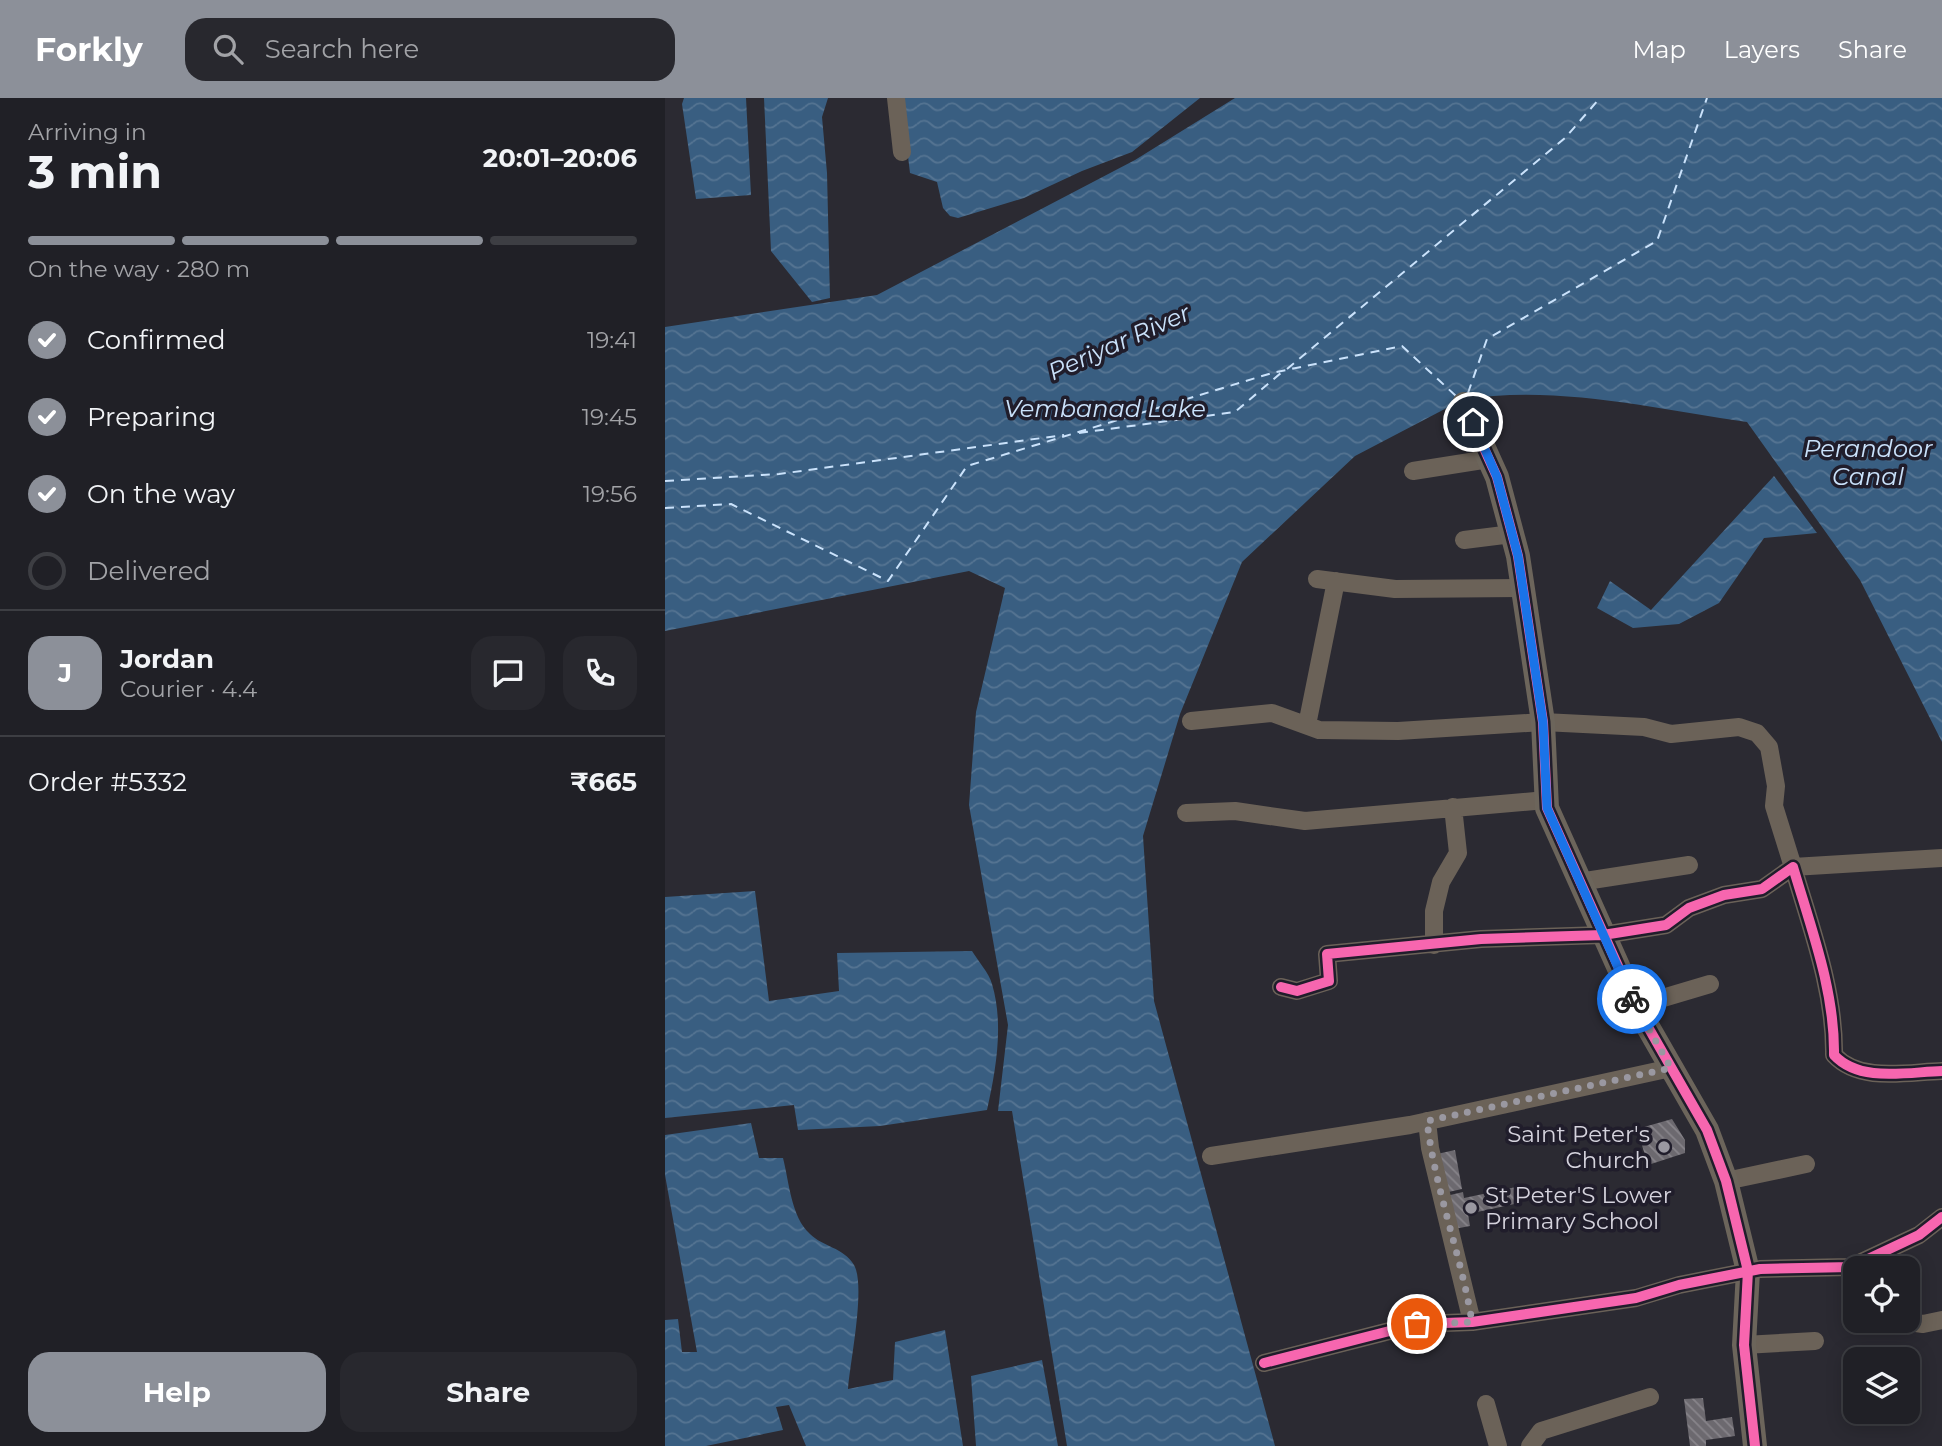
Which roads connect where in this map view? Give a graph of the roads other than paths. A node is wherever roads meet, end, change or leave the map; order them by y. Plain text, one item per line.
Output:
1 (896, 98) edge
2 (902, 152) dead end
3 (1464, 404) dead end
4 (1489, 459) junction
5 (1413, 471) dead end
6 (1512, 534) junction
7 (1464, 540) dead end
8 (1317, 579) dead end
9 (1336, 581) junction
10 (1522, 588) junction
11 (1191, 720) dead end
12 (1543, 722) junction
13 (1307, 725) junction
14 (1546, 800) junction
15 (1453, 807) junction
16 (1187, 813) dead end
17 (1942, 858) edge
18 (1689, 865) dead end
19 (1793, 867) junction
20 (1579, 882) junction
21 (1603, 935) junction
22 (1434, 946) junction
23 (1710, 984) dead end
24 (1281, 987) dead end
25 (1636, 1006) junction
26 (1671, 1068) junction
27 (1942, 1071) edge
28 (1427, 1121) junction
29 (1211, 1156) dead end
30 (1806, 1164) dead end
31 (1726, 1181) junction
32 (1942, 1217) edge
33 (1748, 1272) junction
34 (1942, 1320) edge
35 (1472, 1322) junction
36 (1920, 1324) edge
37 (1815, 1341) dead end
38 (1744, 1345) junction
39 (1264, 1363) dead end
40 (1650, 1397) dead end
41 (1486, 1404) dead end
42 (1498, 1446) edge
43 (1530, 1446) edge
44 (1755, 1446) edge

1 - 2 street
3 - 4 street
4 - 5 street
4 - 6 street
6 - 7 street
6 - 10 street
8 - 9 street
9 - 10 street
9 - 13 street
10 - 12 street
11 - 13 street
12 - 13 street
12 - 14 street
12 - 19 street
14 - 15 street
14 - 20 street
15 - 16 street
15 - 22 street
17 - 19 street
18 - 20 street
19 - 21 street
19 - 27 street
20 - 21 street
21 - 22 street
21 - 25 street
22 - 24 street
23 - 25 street
25 - 26 street
26 - 28 street
26 - 31 street
28 - 29 street
28 - 35 street
30 - 31 street
31 - 33 street
32 - 33 street
33 - 35 street
33 - 38 street
34 - 36 street
35 - 39 street
37 - 38 street
38 - 44 street
40 - 43 street
41 - 42 street

